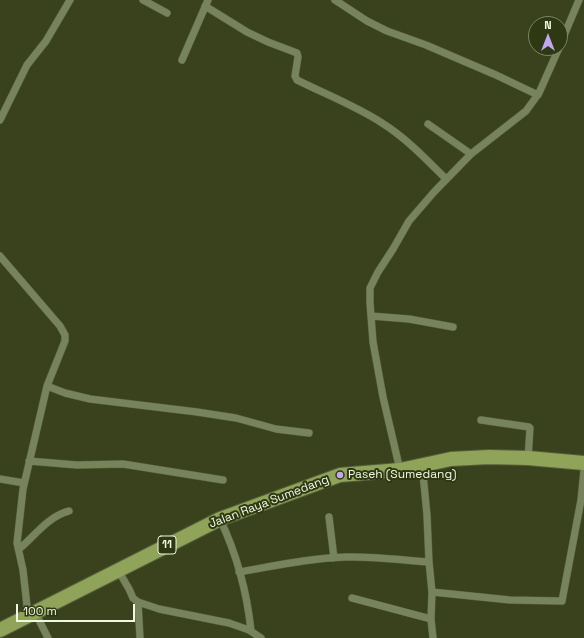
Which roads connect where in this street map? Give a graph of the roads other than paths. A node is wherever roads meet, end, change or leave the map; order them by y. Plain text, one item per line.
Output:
1 (70, 0) edge
2 (143, 0) edge
3 (579, 0) edge
4 (339, 1) edge
5 (206, 3) edge
6 (167, 13) dead end
7 (568, 26) edge
8 (555, 56) edge
9 (182, 60) dead end
10 (538, 95) junction
11 (0, 120) edge
12 (428, 124) dead end
13 (471, 154) junction
14 (446, 179) junction
15 (0, 256) edge
16 (371, 316) junction
17 (452, 326) dead end
18 (47, 386) junction
19 (482, 420) dead end
20 (309, 433) dead end
21 (528, 458) junction
22 (29, 461) junction
23 (584, 463) edge
24 (422, 464) junction
25 (400, 470) junction
26 (584, 470) edge
27 (0, 479) edge
28 (223, 480) dead end
29 (24, 483) junction
30 (69, 510) dead end
31 (329, 517) dead end
32 (220, 519) junction
33 (19, 550) junction
34 (334, 558) junction
35 (429, 562) junction
36 (118, 570) junction
37 (239, 572) junction
38 (432, 592) junction
39 (352, 598) dead end
40 (138, 602) junction
41 (31, 614) junction
42 (431, 619) junction
43 (0, 630) edge
44 (251, 631) junction
45 (48, 638) edge
46 (140, 638) edge
47 (261, 638) edge
48 (433, 638) edge

1 - 11 street
2 - 6 street
3 - 7 street
4 - 10 street
5 - 9 street
5 - 14 street
8 - 10 street
10 - 13 street
12 - 13 street
13 - 14 street
14 - 16 street
15 - 18 street
16 - 17 street
16 - 25 street
18 - 20 street
18 - 22 street
19 - 21 street
21 - 23 highway, Jalan Raya Sumedang / 11
21 - 24 highway, Jalan Raya Sumedang / 11
22 - 28 street
22 - 29 street
24 - 25 highway, Jalan Raya Sumedang / 11
24 - 35 street
25 - 32 highway, Jalan Raya Sumedang / 11
26 - 38 street
27 - 29 street
29 - 33 street
30 - 33 street
31 - 34 street
32 - 36 highway, Jalan Raya Sumedang / 11
32 - 37 street
33 - 41 street
34 - 35 street
34 - 37 street
35 - 38 street
36 - 40 street
36 - 41 highway, Jalan Raya Sumedang / 11
37 - 44 street
38 - 42 street
39 - 42 street
40 - 44 street
40 - 46 street
41 - 43 highway, Jalan Raya Sumedang / 11
41 - 45 street
42 - 48 street
44 - 47 street

